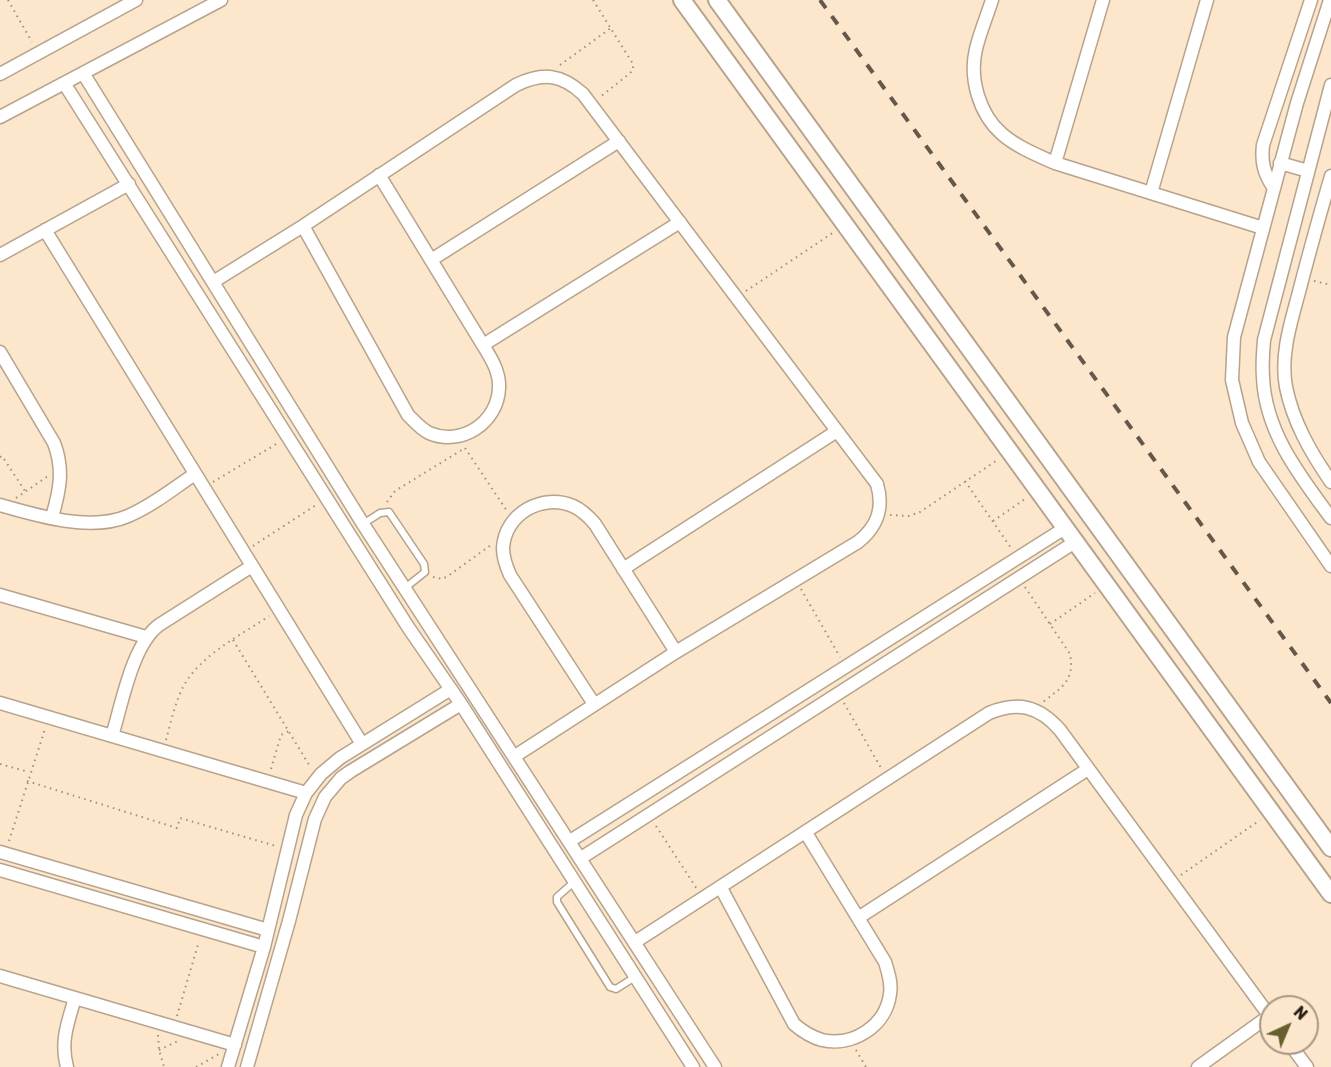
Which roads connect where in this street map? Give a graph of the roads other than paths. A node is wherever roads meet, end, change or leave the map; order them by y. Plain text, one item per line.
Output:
1 (136, 0) edge
2 (221, 0) edge
3 (682, 0) edge
4 (717, 0) edge
5 (992, 0) edge
6 (1103, 0) edge
7 (1207, 0) edge
8 (1311, 0) edge
9 (1330, 0) edge
10 (83, 73) junction
11 (0, 74) edge
12 (64, 82) junction
13 (1331, 85) edge
14 (0, 117) edge
15 (619, 141) junction
16 (126, 142) junction
17 (108, 153) junction
18 (1055, 163) junction
19 (1280, 163) junction
20 (1308, 171) junction
21 (379, 175) junction
22 (1331, 176) edge
23 (129, 184) junction
24 (1273, 187) junction
25 (1151, 193) junction
26 (863, 200) junction
27 (843, 220) junction
28 (680, 222) junction
29 (303, 226) junction
30 (1263, 228) junction
31 (45, 230) junction
32 (0, 255) edge
33 (431, 260) junction
34 (1281, 273) junction
35 (1302, 279) junction
36 (213, 282) junction
37 (483, 345) junction
38 (0, 352) edge
39 (837, 431) junction
40 (1320, 467) junction
41 (195, 474) junction
42 (1302, 480) junction
43 (1331, 482) edge
44 (2, 506) edge
45 (52, 517) junction
46 (1331, 518) edge
47 (363, 524) junction
48 (1070, 535) junction
49 (1020, 557) junction
50 (252, 566) junction
51 (1331, 566) edge
52 (623, 569) junction
53 (1032, 569) junction
54 (405, 588) junction
55 (0, 595) edge
56 (423, 616) junction
57 (408, 627) junction
58 (146, 637) junction
59 (676, 652) junction
60 (451, 689) junction
61 (0, 704) edge
62 (461, 704) junction
63 (594, 704) junction
64 (406, 717) junction
65 (415, 732) junction
66 (112, 736) junction
67 (362, 744) junction
68 (515, 756) junction
69 (1268, 761) junction
70 (1089, 769) junction
71 (1246, 777) junction
72 (306, 794) junction
73 (616, 813) junction
74 (625, 829) junction
75 (806, 833) junction
76 (570, 841) junction
77 (309, 842) junction
78 (288, 843) junction
79 (1331, 849) edge
80 (3, 853) edge
81 (580, 858) junction
82 (0, 870) edge
83 (575, 882) junction
84 (721, 888) junction
85 (1331, 894) edge
86 (611, 906) junction
87 (217, 915) junction
88 (596, 915) junction
89 (858, 918) junction
90 (268, 930) junction
91 (208, 931) junction
92 (635, 942) junction
93 (264, 947) junction
94 (0, 976) edge
95 (635, 977) junction
96 (75, 998) junction
97 (1259, 1002) edge
98 (1259, 1025) edge
99 (235, 1045) junction
100 (67, 1067) edge
101 (228, 1067) edge
102 (247, 1067) edge
103 (693, 1067) edge
104 (715, 1067) edge
105 (1198, 1067) edge

1 - 11 street
2 - 10 street
3 - 27 street
4 - 26 street
5 - 18 street
6 - 18 street
7 - 25 street
8 - 24 street
9 - 19 street
10 - 12 street
10 - 16 street
12 - 14 street
12 - 17 street
13 - 20 street
15 - 21 street
15 - 28 street
15 - 33 street
16 - 17 street
16 - 36 street
17 - 23 street
18 - 25 street
19 - 20 street
19 - 24 street
20 - 34 street
21 - 29 street
21 - 33 street
22 - 35 street
23 - 31 street
23 - 57 street
24 - 30 street
25 - 30 street
26 - 27 street
26 - 69 street
27 - 48 street
28 - 37 street
28 - 39 street
29 - 36 street
29 - 37 street
30 - 51 street
31 - 32 street
31 - 41 street
33 - 37 street
34 - 35 street
34 - 42 street
35 - 40 street
36 - 47 street
38 - 45 street
39 - 52 street
39 - 59 street
40 - 42 street
40 - 43 street
41 - 45 street
41 - 50 street
42 - 46 street
44 - 45 street
47 - 54 street
47 - 54 lane
48 - 49 street
48 - 53 street
48 - 71 street
49 - 53 street
49 - 73 street
50 - 58 street
50 - 67 street
52 - 59 street
52 - 63 street
53 - 74 street
54 - 56 street
55 - 58 street
56 - 57 street
56 - 68 street
57 - 60 street
58 - 66 street
59 - 63 street
60 - 62 street
60 - 64 street
61 - 66 street
62 - 65 street
62 - 83 street
63 - 68 street
64 - 65 street
64 - 67 street
65 - 77 street
66 - 72 street
67 - 72 street
68 - 76 street
69 - 71 street
69 - 79 street
70 - 75 street
70 - 89 street
70 - 97 street
71 - 85 street
72 - 78 street
73 - 74 street
73 - 76 street
74 - 81 street
75 - 84 street
75 - 89 street
76 - 81 street
77 - 78 street
77 - 102 street
78 - 90 street
80 - 87 street
81 - 86 street
82 - 91 street
83 - 88 street
83 - 95 lane
84 - 89 street
84 - 92 street
86 - 88 street
86 - 92 street
87 - 90 street
87 - 91 street
88 - 95 street
90 - 93 street
91 - 93 street
92 - 104 street
93 - 99 street
94 - 96 street
95 - 103 street
96 - 99 street
96 - 100 street
98 - 105 street
99 - 101 street

